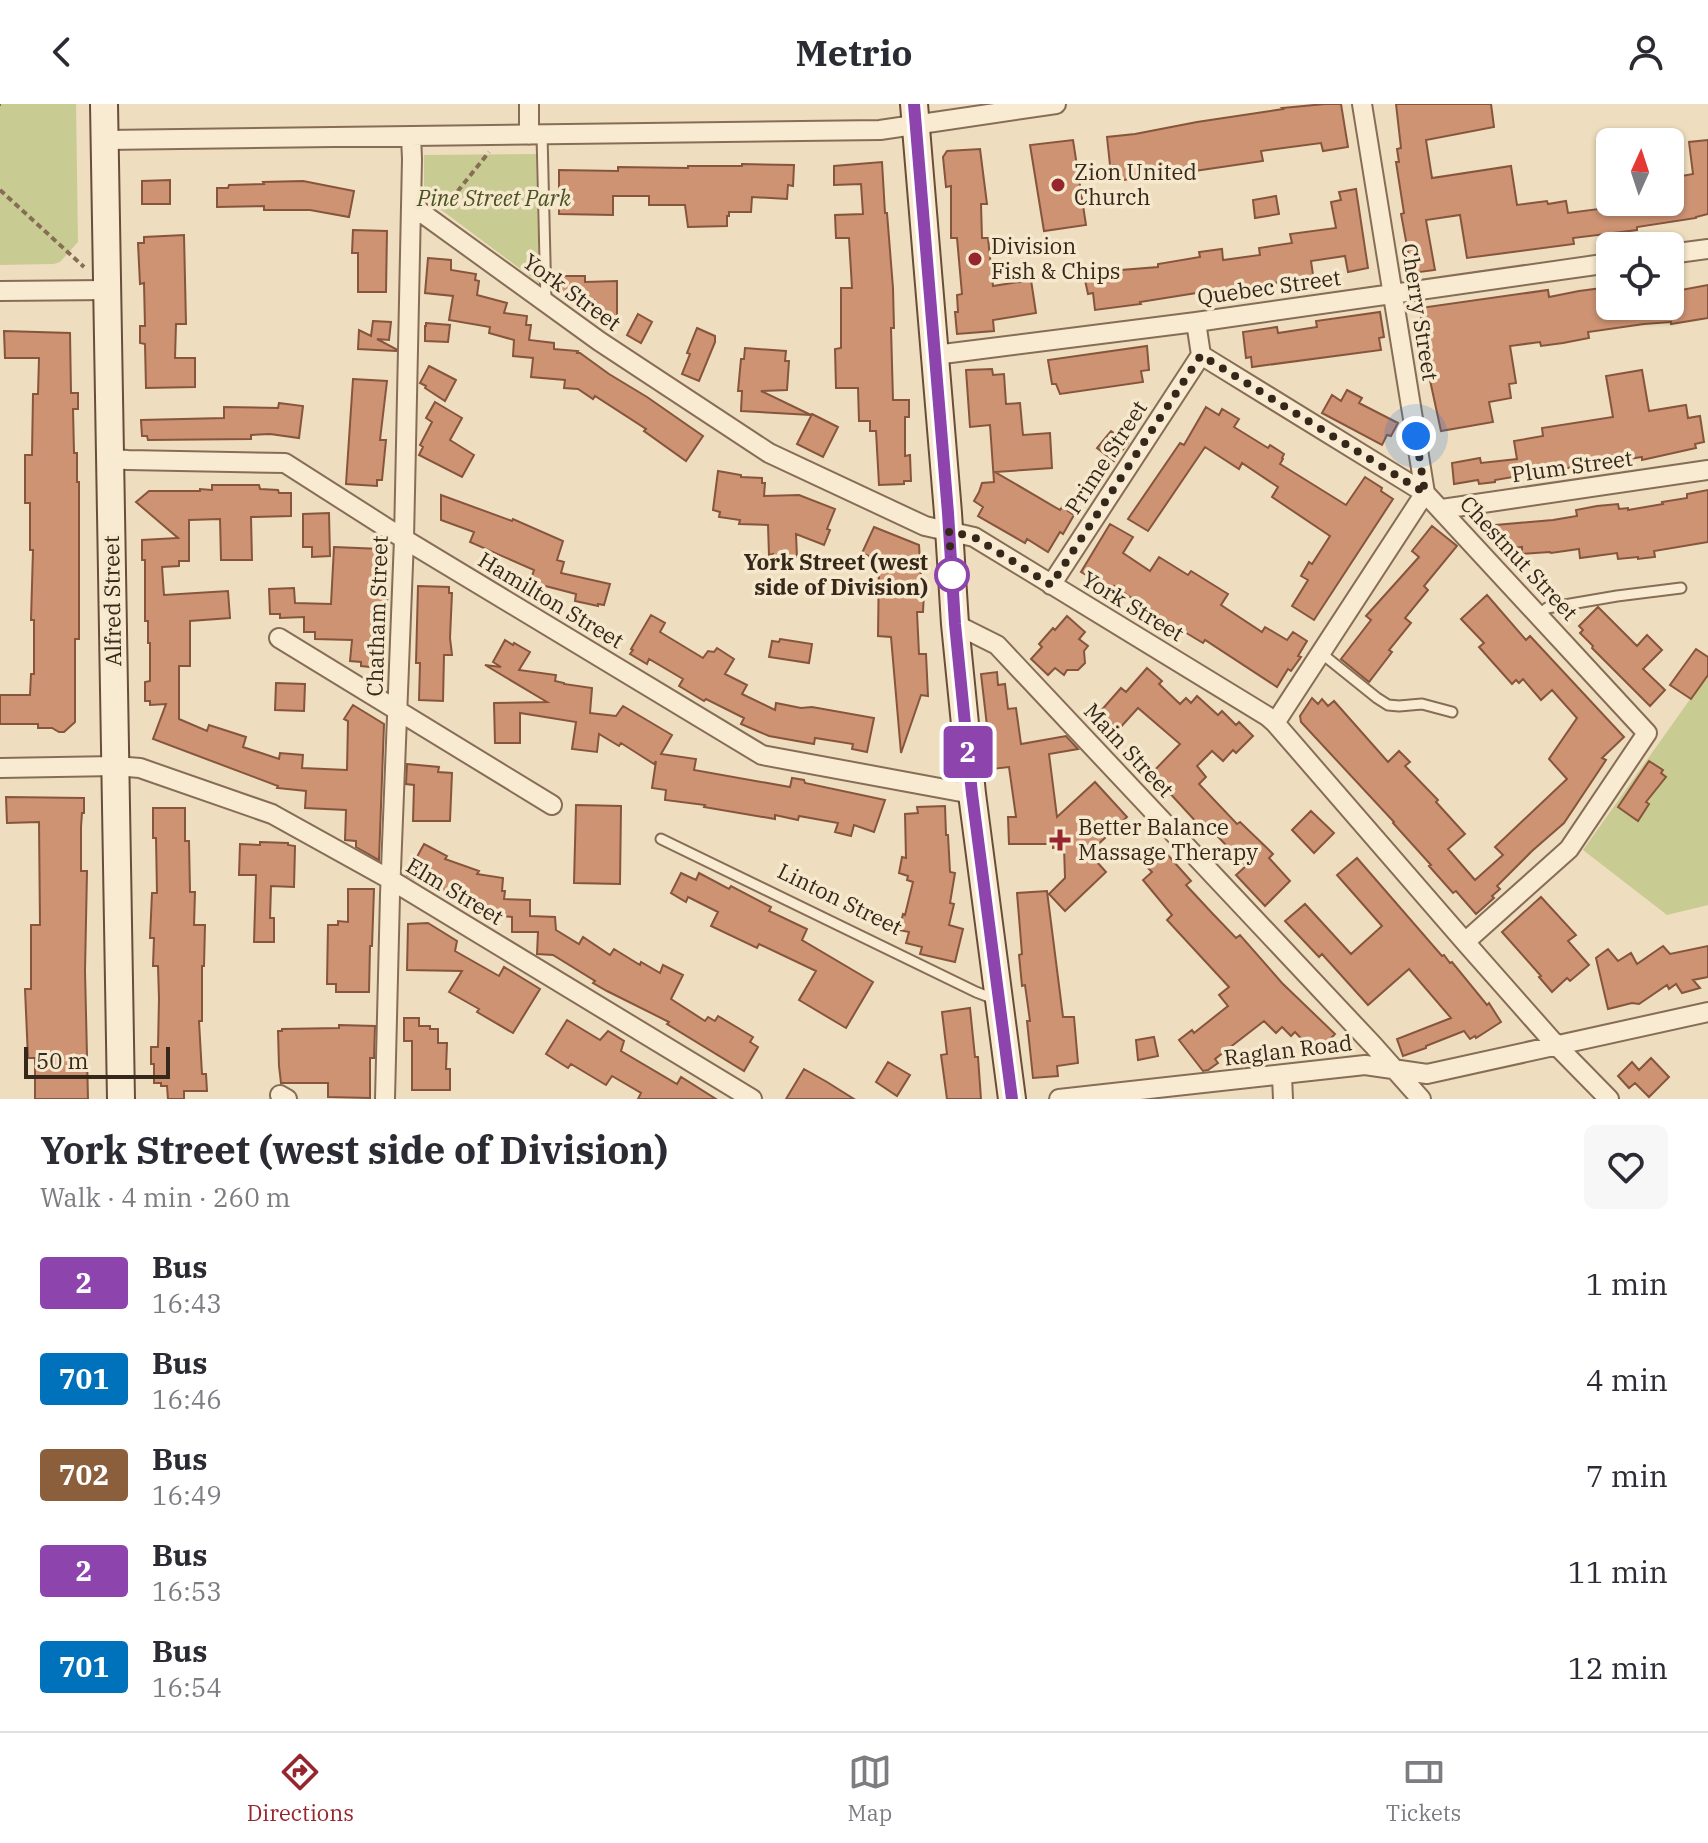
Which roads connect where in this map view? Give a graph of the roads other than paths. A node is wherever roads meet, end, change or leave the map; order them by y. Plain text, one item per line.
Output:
1 (104, 104) edge
2 (529, 104) edge
3 (1056, 104) edge
4 (1362, 104) edge
5 (915, 114) edge
6 (536, 134) junction
7 (411, 136) junction
8 (105, 140) junction
9 (411, 205) junction
10 (1708, 249) edge
11 (1684, 252) edge
12 (1596, 265) edge
13 (106, 290) junction
14 (0, 291) edge
15 (1393, 293) junction
16 (546, 303) junction
17 (1196, 322) junction
18 (935, 355) junction
19 (1201, 355) junction
20 (110, 459) junction
21 (1708, 470) edge
22 (1425, 493) junction
23 (1442, 509) junction
24 (949, 531) junction
25 (404, 539) junction
26 (1051, 585) junction
27 (1681, 588) dead end
28 (1539, 615) junction
29 (955, 624) junction
30 (279, 638) dead end
31 (1321, 653) junction
32 (1452, 712) dead end
33 (398, 713) junction
34 (1275, 723) junction
35 (115, 766) junction
36 (0, 768) edge
37 (972, 794) junction
38 (552, 805) dead end
39 (661, 839) dead end
40 (391, 880) junction
41 (1465, 942) junction
42 (998, 1001) junction
43 (1708, 1012) edge
44 (1556, 1045) junction
45 (1395, 1070) junction
46 (1282, 1076) junction
47 (121, 1099) edge
48 (385, 1099) edge
49 (752, 1099) edge
50 (1012, 1099) edge
51 (1059, 1099) edge
52 (1283, 1099) edge
53 (1421, 1099) edge
54 (1609, 1099) edge

1 - 8 street, Alfred Street
2 - 6 street
3 - 5 street
4 - 15 street, Cherry Street
5 - 6 street
5 - 18 street
6 - 7 street
6 - 16 lane
7 - 8 street
7 - 9 street, Chatham Street
8 - 13 street, Alfred Street
9 - 16 street, York Street
9 - 25 street, Chatham Street
10 - 11 street
12 - 15 street, Quebec Street
13 - 14 street
13 - 20 street, Alfred Street
15 - 17 street, Quebec Street
15 - 22 street, Cherry Street
16 - 24 street, York Street
17 - 18 street, Quebec Street
17 - 19 street
18 - 24 street
19 - 22 street, Chestnut Street
19 - 26 street, Prime Street
20 - 25 street, Hamilton Street
20 - 35 street, Alfred Street
21 - 23 street, Plum Street
22 - 23 street, Chestnut Street
22 - 31 street
23 - 28 street, Chestnut Street
24 - 26 street, York Street
24 - 29 street
25 - 33 street, Chatham Street
25 - 37 street, Hamilton Street
26 - 34 street, York Street
27 - 28 lane
28 - 41 street, Chestnut Street
29 - 37 street
29 - 45 street, Main Street
30 - 33 street
31 - 32 lane
31 - 34 street
33 - 38 street
33 - 40 street, Chatham Street
34 - 41 street, York Street
35 - 36 street, Elm Street
35 - 40 street, Elm Street
35 - 47 street, Alfred Street
37 - 42 street
39 - 42 lane, Linton Street
40 - 48 street, Chatham Street
40 - 49 street, Elm Street
41 - 44 street, York Street
42 - 50 street
43 - 44 street, Raglan Road
44 - 45 street, Raglan Road
44 - 54 street, York Street
45 - 46 street, Raglan Road
45 - 53 street, Main Street
46 - 51 street, Raglan Road
46 - 52 street

